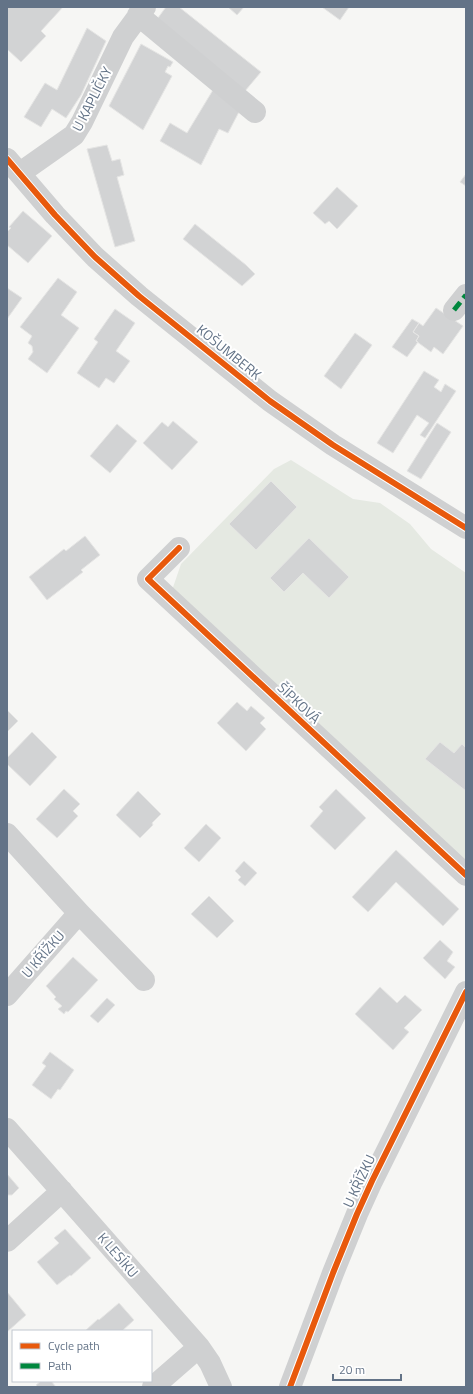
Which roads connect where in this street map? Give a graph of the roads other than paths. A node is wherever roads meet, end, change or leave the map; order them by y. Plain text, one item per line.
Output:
1 (142, 11) edge
2 (255, 112) dead end
3 (13, 166) edge
4 (466, 528) edge
5 (179, 548) dead end
6 (7, 834) edge
7 (466, 875) edge
8 (79, 913) junction
9 (144, 980) dead end
10 (466, 992) edge
11 (7, 995) edge
12 (7, 1129) edge
13 (62, 1191) junction
14 (7, 1241) edge
15 (199, 1347) junction
16 (153, 1387) edge
17 (221, 1387) edge
18 (290, 1387) edge

1 - 2 street
1 - 3 street, U KAPLIČKY
3 - 4 street, KOŠUMBERK
5 - 7 street, ŠÍPKOVÁ
6 - 8 street
8 - 9 street
8 - 11 street, U KŘÍŽKU
10 - 18 street, U KŘÍŽKU
12 - 13 street, K LESÍKU
13 - 14 street
13 - 15 street, K LESÍKU
15 - 16 street
15 - 17 street, K LESÍKU

